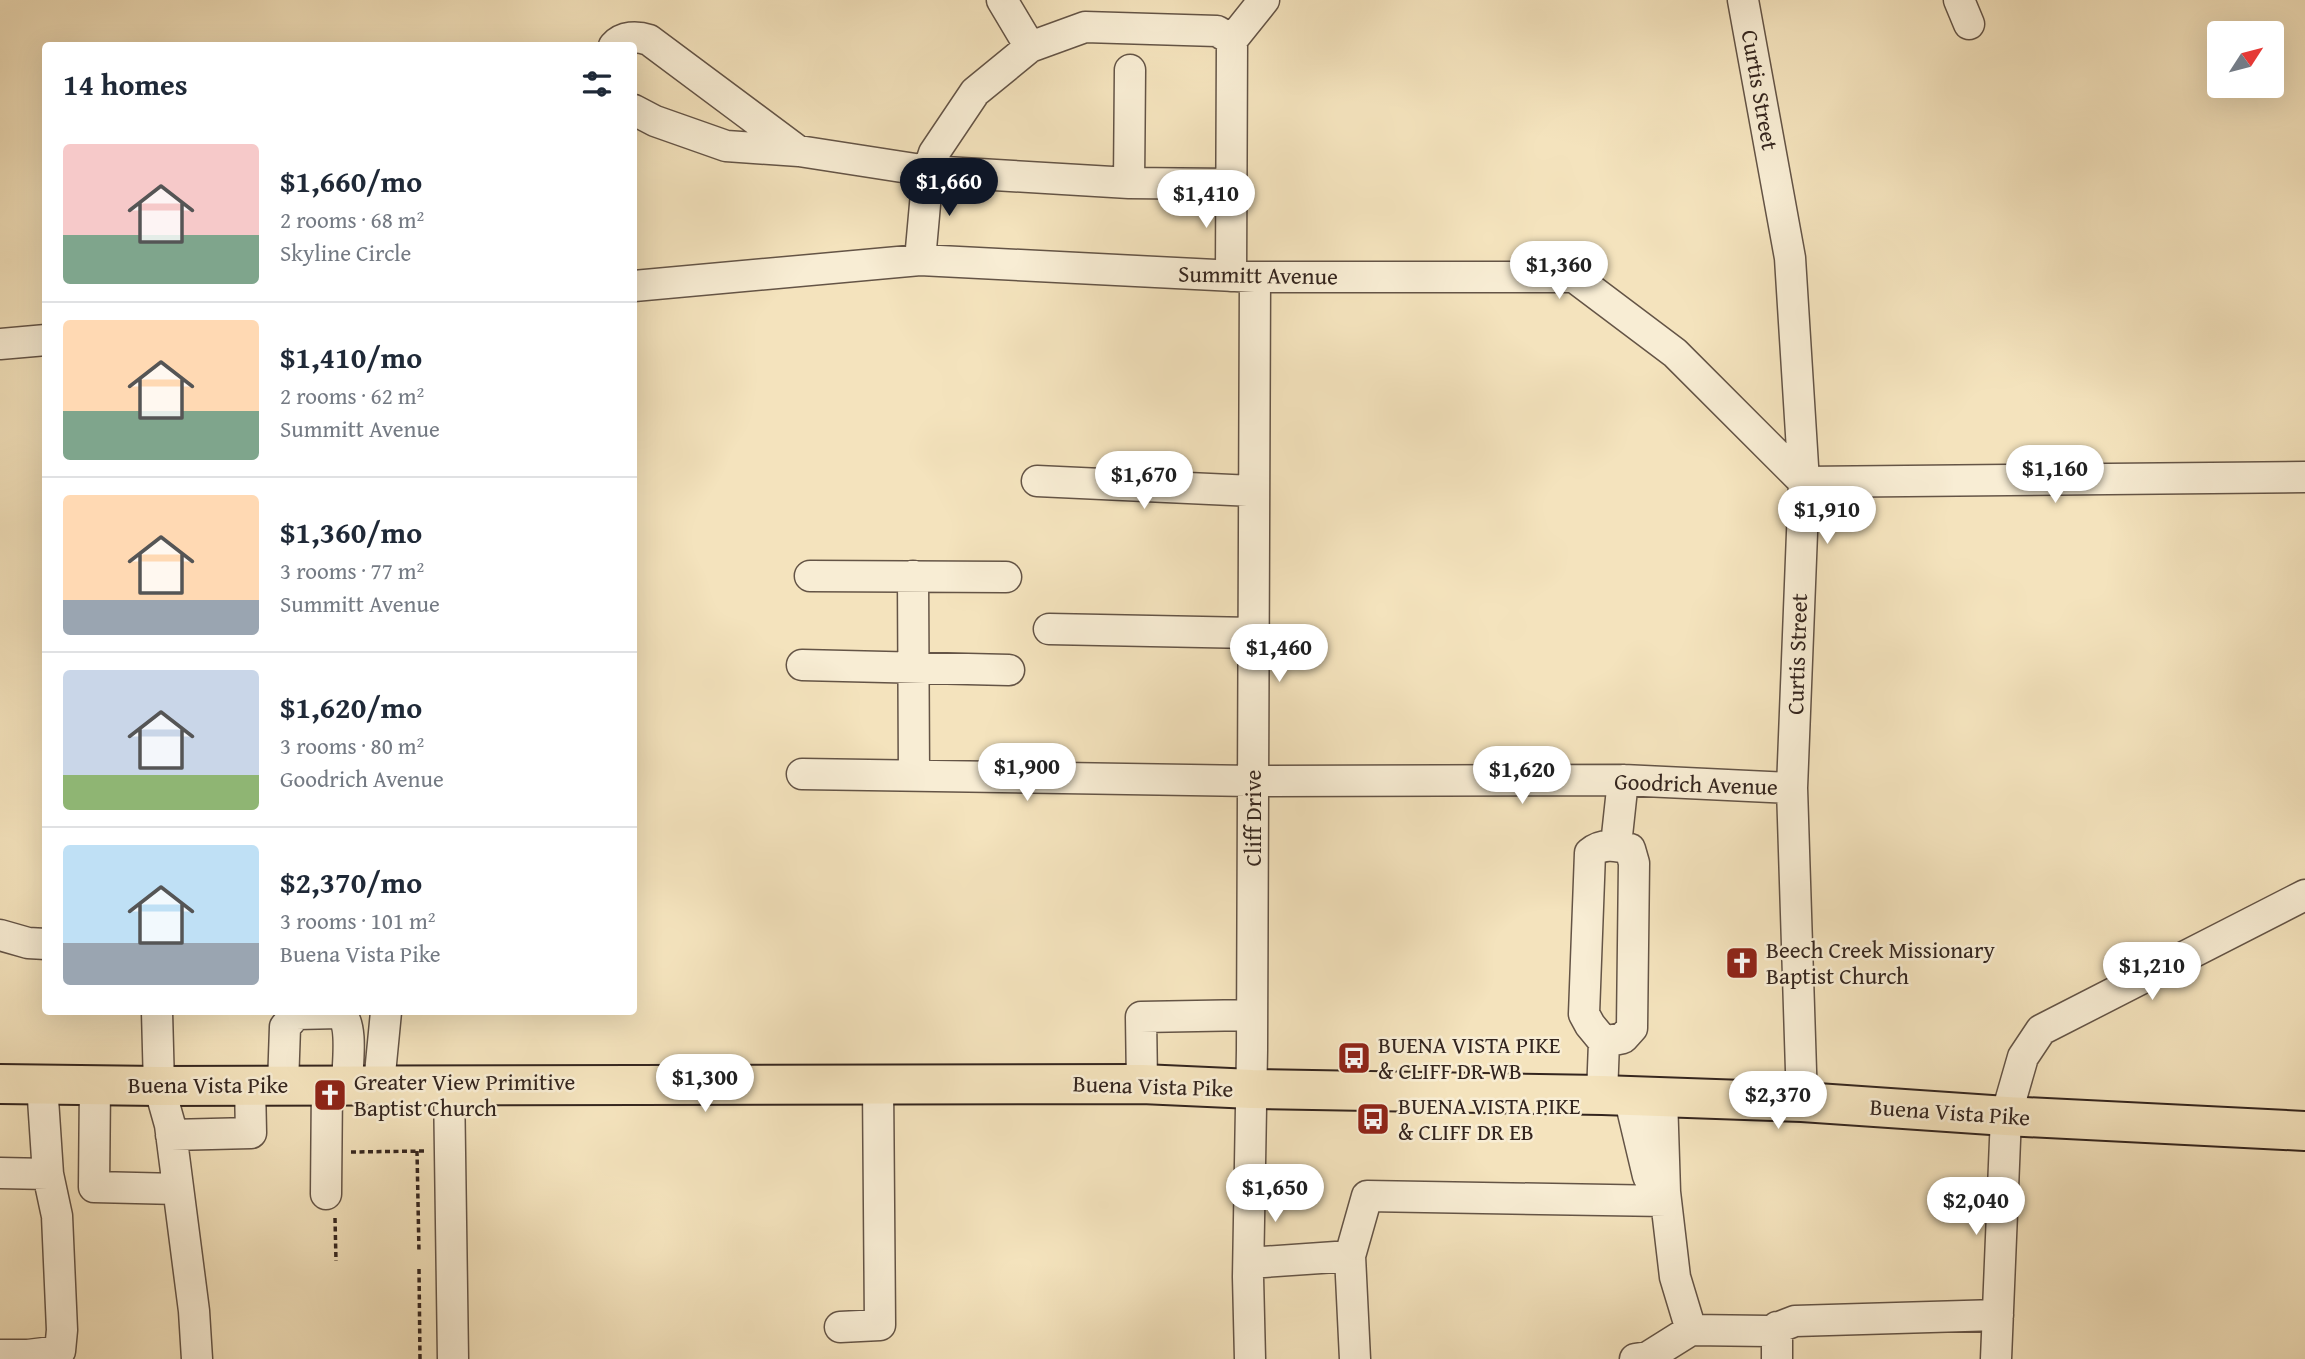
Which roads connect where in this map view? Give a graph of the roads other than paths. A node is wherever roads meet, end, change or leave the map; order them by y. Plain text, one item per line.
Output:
1 (1002, 0) edge
2 (1264, 0) edge
3 (1743, 0) edge
4 (1232, 40) junction
5 (617, 42) edge
6 (1030, 47) junction
7 (1130, 70) dead end
8 (637, 112) edge
9 (799, 151) junction
10 (928, 172) junction
11 (1129, 183) junction
12 (1231, 184) junction
13 (920, 260) junction
14 (1243, 277) junction
15 (637, 286) edge
16 (42, 340) edge
17 (0, 344) edge
18 (2305, 477) edge
19 (1038, 481) dead end
20 (1804, 482) junction
21 (1253, 491) junction
22 (810, 576) dead end
23 (913, 576) junction
24 (1006, 577) dead end
25 (1049, 629) dead end
26 (1254, 633) junction
27 (802, 665) dead end
28 (912, 668) junction
29 (1009, 670) dead end
30 (802, 774) dead end
31 (914, 775) junction
32 (1623, 780) junction
33 (1253, 781) junction
34 (1792, 788) junction
35 (1616, 845) junction
36 (2305, 895) edge
37 (0, 935) edge
38 (42, 944) edge
39 (157, 1015) edge
40 (295, 1015) edge
41 (342, 1015) edge
42 (385, 1015) edge
43 (1252, 1016) junction
44 (1604, 1042) junction
45 (878, 1083) junction
46 (0, 1084) edge
47 (42, 1084) junction
48 (449, 1084) junction
49 (1142, 1084) junction
50 (95, 1085) junction
51 (266, 1085) junction
52 (351, 1085) junction
53 (159, 1086) junction
54 (1252, 1089) junction
55 (1631, 1096) junction
56 (1802, 1102) junction
57 (2006, 1116) junction
58 (2305, 1132) edge
59 (171, 1135) junction
60 (0, 1173) edge
61 (48, 1174) junction
62 (178, 1189) junction
63 (1665, 1197) junction
64 (331, 1203) road end
65 (1350, 1256) junction
66 (1249, 1263) junction
67 (1998, 1315) junction
68 (839, 1327) dead end
69 (1777, 1327) junction
70 (1691, 1330) junction
71 (0, 1355) edge
72 (197, 1359) edge
73 (453, 1359) edge
74 (1250, 1359) edge
75 (1355, 1359) edge
76 (1635, 1359) edge
77 (1777, 1359) edge
78 (1996, 1359) edge

1 - 6 street
2 - 4 street
3 - 20 street, Curtis Street
4 - 6 street
4 - 12 street, Cliff Drive
5 - 9 street
6 - 10 street
7 - 11 street
8 - 9 street
9 - 10 street
10 - 11 street
10 - 13 street
11 - 12 street
12 - 14 street, Cliff Drive
13 - 14 street, Summitt Avenue
13 - 15 street, Summitt Avenue
14 - 20 street, Summitt Avenue
14 - 21 street, Cliff Drive
16 - 17 street
18 - 20 street
19 - 21 street
20 - 34 street, Curtis Street
21 - 26 street, Cliff Drive
22 - 23 street
23 - 24 street
23 - 28 street
25 - 26 street
26 - 33 street, Cliff Drive
27 - 28 street
28 - 29 street
28 - 31 street
30 - 31 street, Goodrich Avenue
31 - 33 street, Goodrich Avenue
32 - 33 street, Goodrich Avenue
32 - 34 street, Goodrich Avenue
32 - 35 street
33 - 43 street, Cliff Drive
34 - 56 street, Curtis Street
35 - 44 street
35 - 44 street
36 - 57 street
37 - 38 street
39 - 53 street
40 - 51 street
41 - 52 street
42 - 52 street
43 - 49 street
43 - 54 street, Cliff Drive
44 - 55 street
45 - 48 main road, Buena Vista Pike
45 - 49 main road, Buena Vista Pike
45 - 68 street
46 - 47 main road, Buena Vista Pike
47 - 50 main road, Buena Vista Pike
47 - 61 street
48 - 52 main road, Buena Vista Pike
48 - 73 street
49 - 54 main road, Buena Vista Pike
50 - 53 main road, Buena Vista Pike
50 - 62 street
51 - 52 main road, Buena Vista Pike
51 - 53 main road, Buena Vista Pike
51 - 59 street
52 - 64 street
53 - 59 street
54 - 55 main road, Buena Vista Pike
54 - 66 street, Cliff Drive
55 - 56 main road, Buena Vista Pike
55 - 63 street
56 - 57 main road, Buena Vista Pike
57 - 58 main road, Buena Vista Pike
57 - 67 street
59 - 62 street
60 - 61 street
61 - 71 street
62 - 72 street
63 - 65 street
63 - 70 street
65 - 66 street
65 - 75 street
66 - 74 street, Cliff Drive
67 - 69 street
67 - 78 street
69 - 70 street
69 - 77 street
70 - 76 street

